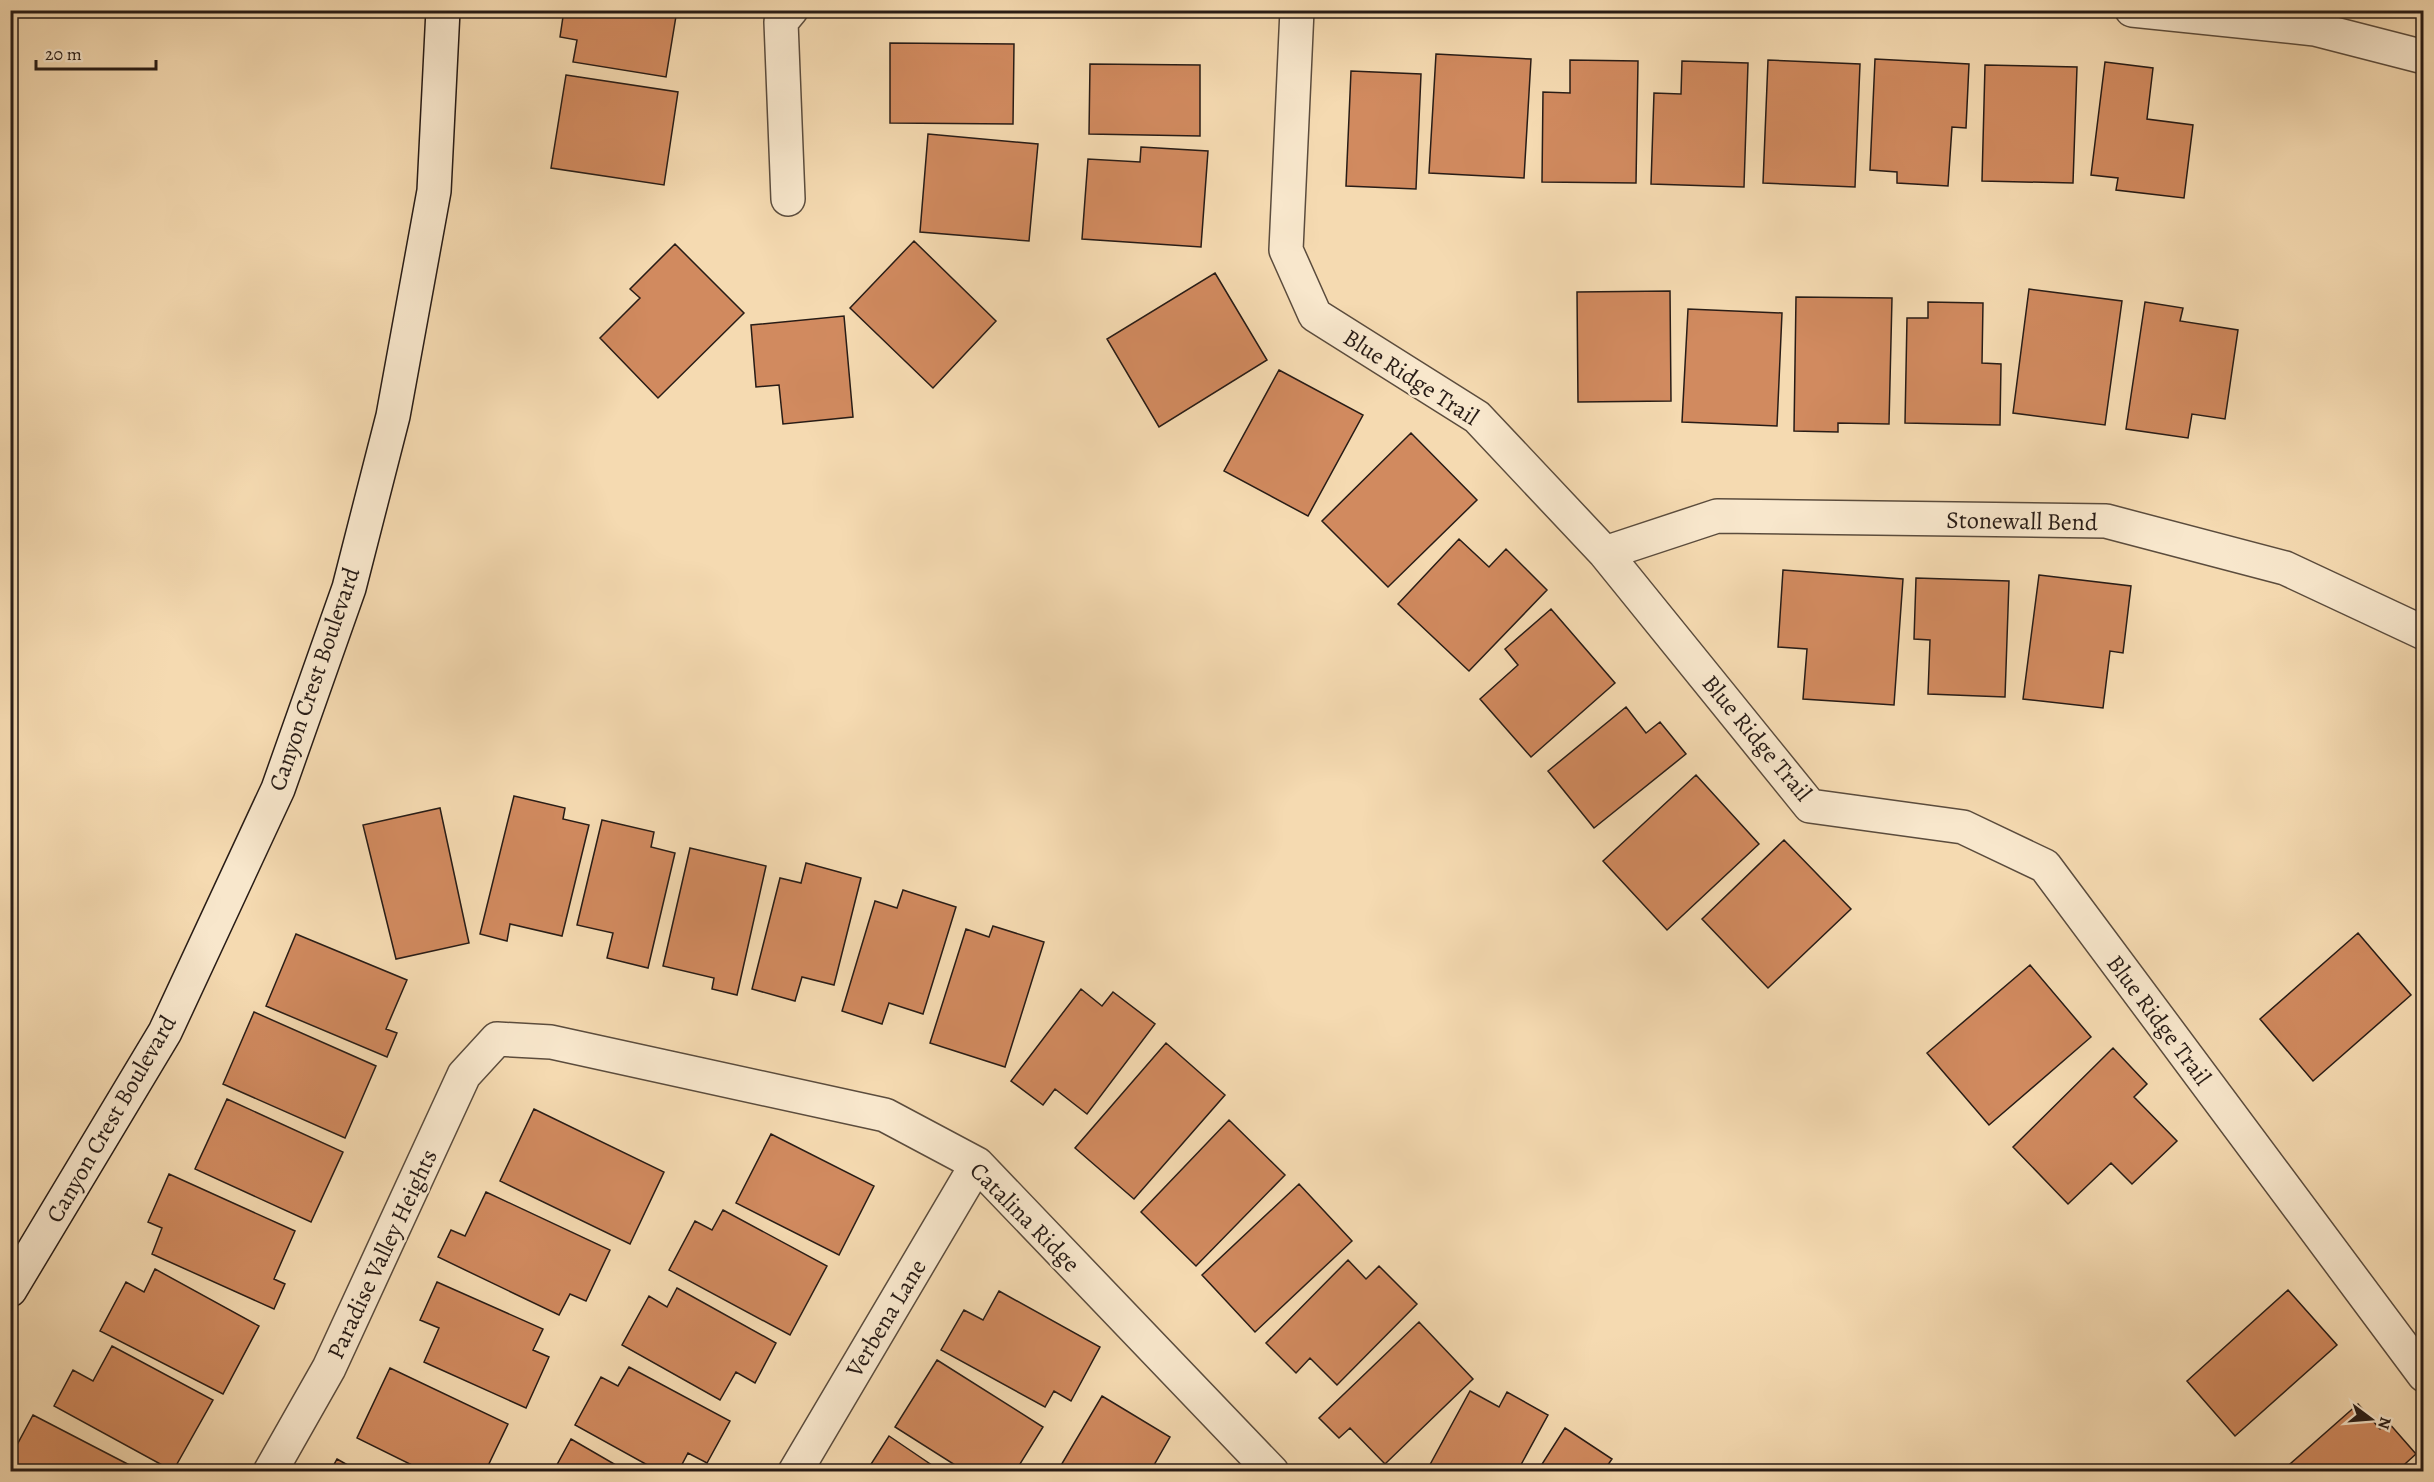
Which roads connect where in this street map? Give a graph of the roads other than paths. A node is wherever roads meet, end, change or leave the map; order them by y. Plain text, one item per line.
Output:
1 (443, 10) edge
2 (791, 10) edge
3 (1298, 10) edge
4 (2132, 10) edge
5 (2424, 57) edge
6 (788, 199) dead end
7 (1605, 553) junction
8 (2424, 633) edge
9 (497, 1039) joint
10 (977, 1164) junction
11 (10, 1290) edge
12 (2424, 1375) edge
13 (270, 1472) edge
14 (795, 1472) edge
15 (1272, 1472) edge

1 - 11 street, Canyon Crest Boulevard
2 - 6 street
3 - 7 street, Blue Ridge Trail
4 - 5 street
7 - 8 street, Stonewall Bend
7 - 12 street, Blue Ridge Trail
9 - 10 street, Catalina Ridge
9 - 13 street, Paradise Valley Heights
10 - 14 street, Verbena Lane
10 - 15 street, Catalina Ridge

